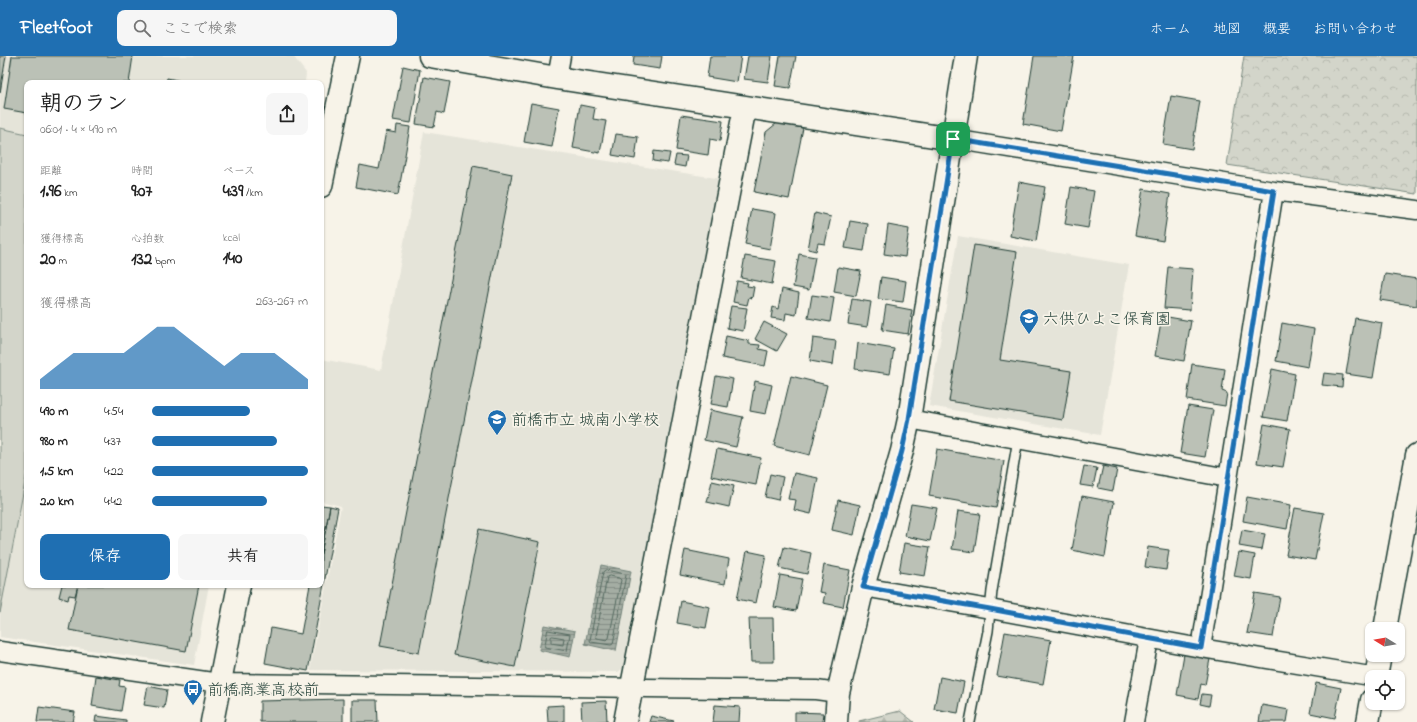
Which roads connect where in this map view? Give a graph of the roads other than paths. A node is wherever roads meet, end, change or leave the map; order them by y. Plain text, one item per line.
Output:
1 (348, 56) edge
2 (430, 56) edge
3 (561, 56) edge
4 (966, 56) edge
5 (557, 78) junction
6 (745, 107) junction
7 (953, 139) junction
8 (324, 172) edge
9 (1274, 191) junction
10 (1417, 210) edge
11 (909, 419) junction
12 (1018, 439) junction
13 (1417, 455) edge
14 (1228, 478) junction
15 (863, 587) junction
16 (238, 588) edge
17 (990, 609) junction
18 (1386, 622) edge
19 (1149, 638) junction
20 (1201, 648) junction
21 (0, 652) edge
22 (1365, 675) edge
23 (219, 683) junction
24 (632, 687) junction
25 (838, 693) junction
26 (1370, 710) edge
27 (212, 722) edge
28 (625, 722) edge
29 (836, 722) edge
30 (970, 722) edge
31 (1134, 722) edge
32 (1368, 722) edge

1 - 8 street
2 - 5 street
3 - 5 street
4 - 7 street
5 - 6 street
6 - 7 street
6 - 24 street
7 - 9 street
7 - 11 street
9 - 10 street
9 - 14 street
11 - 12 street
11 - 15 street
12 - 14 street
12 - 17 lane
13 - 18 street
14 - 20 street
15 - 17 street
15 - 25 street
16 - 23 street
17 - 19 street
17 - 30 lane
19 - 20 street
19 - 31 street
20 - 22 street
21 - 23 street
23 - 24 street
23 - 27 street
24 - 25 street
24 - 28 street
25 - 29 street
26 - 32 street

